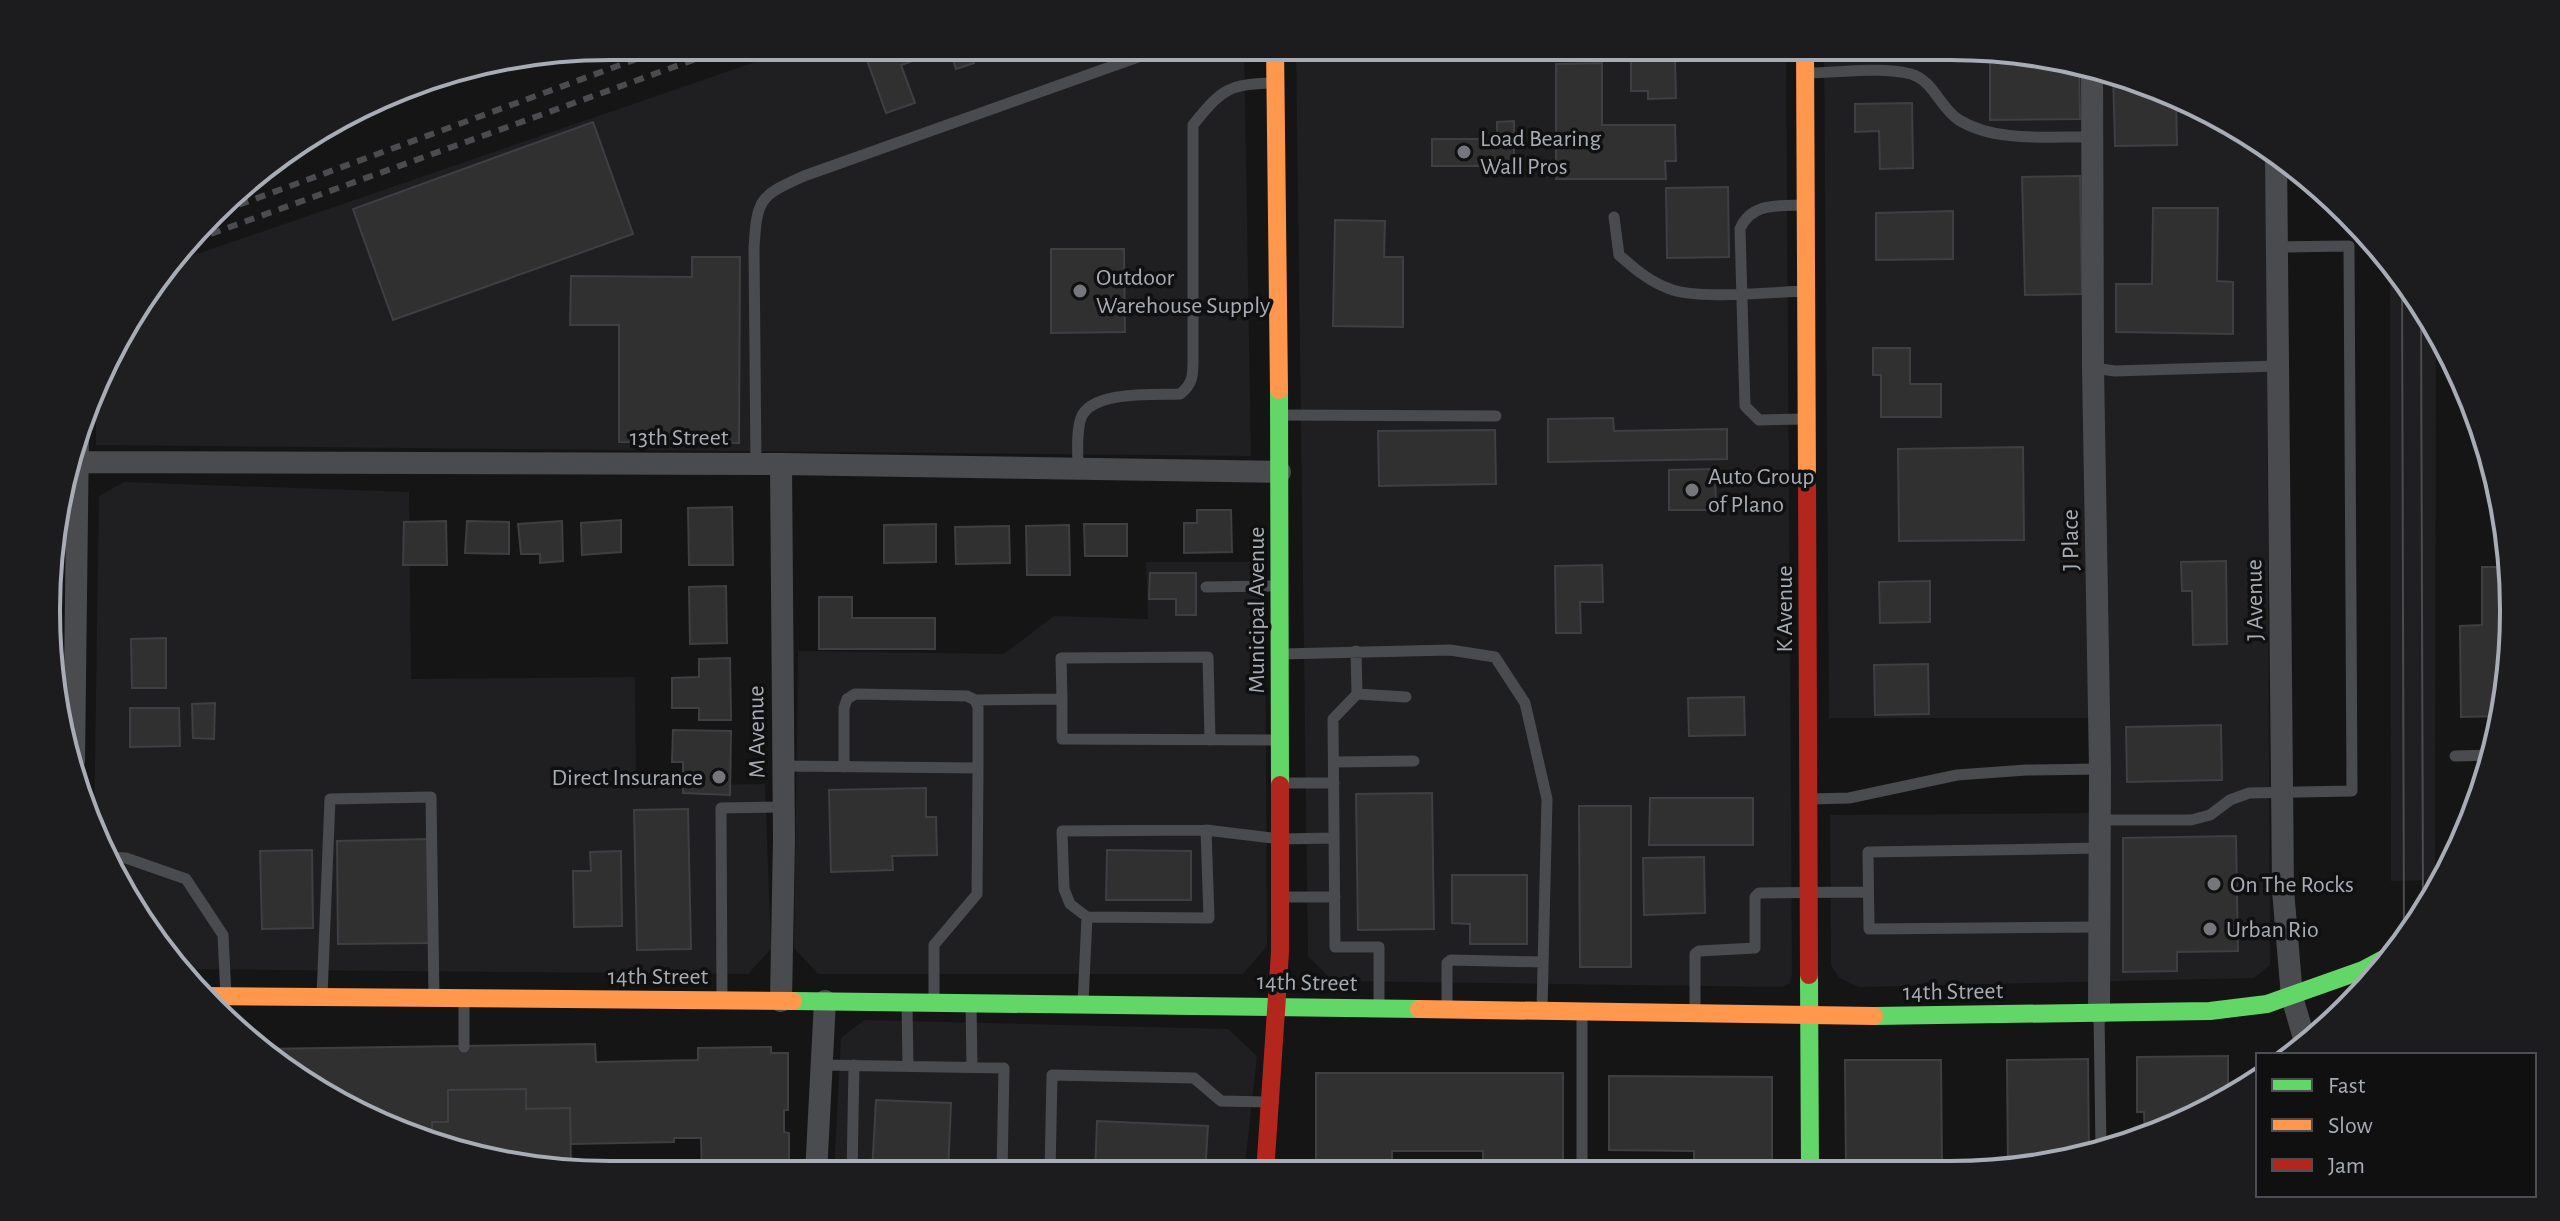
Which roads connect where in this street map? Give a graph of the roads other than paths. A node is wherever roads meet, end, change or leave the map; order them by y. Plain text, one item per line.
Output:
1 (1130, 60) edge
2 (1275, 60) edge
3 (1805, 60) edge
4 (1805, 73) junction
5 (2092, 79) edge
6 (1275, 83) junction
7 (2092, 137) junction
8 (2276, 168) edge
9 (1806, 205) junction
10 (1614, 217) dead end
11 (2277, 247) junction
12 (1806, 291) junction
13 (1742, 293) junction
14 (2277, 366) junction
15 (2093, 368) junction
16 (1279, 415) junction
17 (1496, 416) dead end
18 (1807, 419) junction
19 (81, 462) edge
20 (756, 464) junction
21 (781, 464) junction
22 (1078, 469) junction
23 (78, 470) edge
24 (1280, 472) junction
25 (1280, 586) junction
26 (1206, 587) dead end
27 (1356, 651) junction
28 (1280, 654) junction
29 (65, 680) edge
30 (1357, 694) junction
31 (1406, 697) dead end
32 (1062, 699) junction
33 (975, 700) junction
34 (1210, 740) junction
35 (1280, 740) junction
36 (2480, 755) edge
37 (2455, 756) dead end
38 (1414, 761) dead end
39 (1334, 762) junction
40 (783, 766) junction
41 (844, 767) junction
42 (978, 768) junction
43 (2100, 769) junction
44 (1280, 783) junction
45 (1334, 783) junction
46 (2282, 791) junction
47 (1809, 799) junction
48 (783, 807) junction
49 (2100, 820) junction
50 (1206, 830) junction
51 (1334, 838) junction
52 (1280, 839) junction
53 (2100, 848) junction
54 (119, 858) edge
55 (1868, 892) junction
56 (1809, 893) junction
57 (1280, 897) junction
58 (1335, 897) junction
59 (1087, 917) junction
60 (2100, 927) junction
61 (1543, 962) junction
62 (2368, 968) edge
63 (217, 996) edge
64 (226, 996) junction
65 (322, 997) junction
66 (2292, 997) junction
67 (434, 998) junction
68 (464, 998) junction
69 (722, 1000) junction
70 (781, 1001) junction
71 (825, 1001) junction
72 (907, 1002) junction
73 (934, 1002) junction
74 (971, 1002) junction
75 (1083, 1003) junction
76 (1277, 1005) junction
77 (1379, 1008) junction
78 (1447, 1009) junction
79 (1542, 1011) junction
80 (1582, 1012) junction
81 (2099, 1013) junction
82 (1695, 1015) junction
83 (1810, 1017) junction
84 (2299, 1035) edge
85 (464, 1047) dead end
86 (821, 1065) junction
87 (854, 1065) junction
88 (908, 1066) junction
89 (972, 1067) junction
90 (1270, 1102) junction
91 (2101, 1139) edge
92 (817, 1161) edge
93 (852, 1161) edge
94 (1002, 1161) edge
95 (1050, 1161) edge
96 (1266, 1161) edge
97 (1582, 1161) edge
98 (1810, 1161) edge

1 - 20 lane
2 - 6 main road, Municipal Avenue
3 - 4 main road, K Avenue
4 - 7 lane
4 - 9 main road, K Avenue
5 - 7 street, J Place
6 - 16 main road, Municipal Avenue
6 - 22 lane
7 - 15 street, J Place
8 - 11 street, J Avenue
9 - 12 main road, K Avenue
9 - 13 lane
10 - 13 lane
11 - 14 street, J Avenue
11 - 46 lane
12 - 13 lane
12 - 18 main road, K Avenue
13 - 18 lane
14 - 15 lane
14 - 46 street, J Avenue
15 - 43 street, J Place
16 - 17 lane
16 - 24 main road, Municipal Avenue
18 - 47 main road, K Avenue
19 - 20 street, 13th Street
20 - 21 street, 13th Street
21 - 22 street, 13th Street
21 - 40 street, M Avenue
22 - 24 street, 13th Street
23 - 29 street
24 - 25 main road, Municipal Avenue
25 - 26 lane
25 - 28 main road, Municipal Avenue
27 - 28 lane
27 - 30 lane
27 - 61 lane
28 - 35 main road, Municipal Avenue
30 - 31 lane
30 - 39 lane
32 - 33 lane
32 - 34 lane
32 - 34 lane
33 - 41 lane
33 - 42 lane
34 - 35 lane
35 - 44 main road, Municipal Avenue
36 - 37 lane
38 - 39 lane
39 - 45 lane
40 - 41 lane
40 - 48 street, M Avenue
41 - 42 lane
42 - 73 lane
43 - 47 lane
43 - 49 street, J Place
44 - 45 lane
44 - 52 main road, Municipal Avenue
45 - 51 lane
46 - 49 lane
46 - 66 street, J Avenue
47 - 56 main road, K Avenue
48 - 69 lane
48 - 70 street, M Avenue
49 - 53 street, J Place
50 - 52 lane
50 - 59 lane
50 - 59 lane
51 - 52 lane
51 - 58 lane
52 - 57 main road, Municipal Avenue
53 - 55 lane
53 - 60 street, J Place
54 - 64 lane
55 - 56 lane
55 - 60 lane
56 - 82 lane
56 - 83 main road, K Avenue
57 - 58 lane
57 - 76 main road, Municipal Avenue
58 - 77 lane
59 - 75 lane
60 - 81 street, J Place
61 - 78 lane
61 - 79 lane
62 - 66 main road, 14th Street
63 - 64 main road, 14th Street
64 - 65 main road, 14th Street
65 - 67 main road, 14th Street
65 - 67 lane
66 - 81 main road, 14th Street
66 - 84 street, J Avenue
67 - 68 main road, 14th Street
68 - 69 main road, 14th Street
68 - 85 lane
69 - 70 main road, 14th Street
70 - 71 main road, 14th Street
71 - 72 main road, 14th Street
71 - 86 street
72 - 73 main road, 14th Street
72 - 88 lane
73 - 74 main road, 14th Street
74 - 75 main road, 14th Street
74 - 89 lane
75 - 76 main road, 14th Street
76 - 77 main road, 14th Street
76 - 90 main road, Municipal Avenue
77 - 78 main road, 14th Street
78 - 79 main road, 14th Street
79 - 80 main road, 14th Street
80 - 82 main road, 14th Street
80 - 97 lane
81 - 83 main road, 14th Street
81 - 91 lane
82 - 83 main road, 14th Street
83 - 98 main road, K Avenue
86 - 87 lane
86 - 92 street
87 - 88 lane
87 - 93 lane
88 - 89 lane
89 - 94 lane
90 - 95 lane
90 - 96 main road, Municipal Avenue

